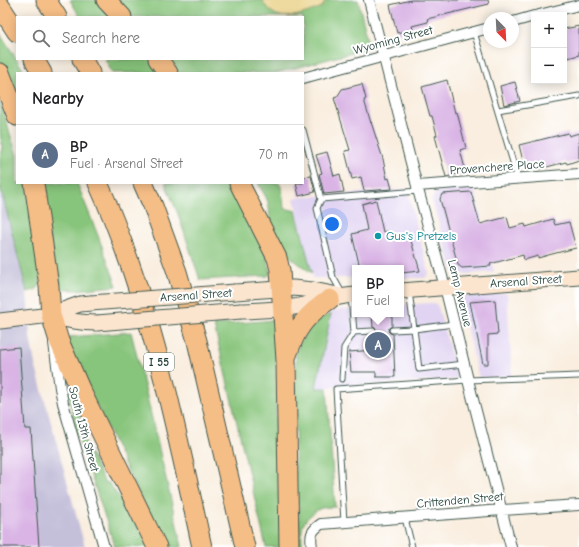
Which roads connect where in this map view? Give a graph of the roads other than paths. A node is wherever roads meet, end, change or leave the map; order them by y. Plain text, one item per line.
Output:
1 (46, 0) edge
2 (106, 0) edge
3 (368, 0) edge
4 (579, 4) edge
5 (0, 6) edge
6 (550, 12) edge
7 (56, 16) edge
8 (121, 16) edge
9 (531, 17) edge
10 (519, 20) edge
11 (16, 30) edge
12 (483, 30) edge
13 (474, 32) junction
14 (383, 56) junction
15 (35, 60) edge
16 (83, 60) edge
17 (159, 60) edge
18 (41, 72) edge
19 (89, 72) edge
20 (167, 72) edge
21 (0, 73) edge
22 (304, 78) edge
23 (579, 96) edge
24 (498, 110) junction
25 (16, 113) edge
26 (304, 134) edge
27 (579, 174) edge
28 (518, 179) junction
29 (34, 184) edge
30 (98, 184) edge
31 (143, 184) edge
32 (240, 184) edge
33 (418, 188) junction
34 (321, 199) junction
35 (579, 277) edge
36 (445, 287) junction
37 (281, 288) junction
38 (405, 291) edge
39 (345, 296) edge
40 (282, 308) junction
41 (51, 315) junction
42 (0, 321) edge
43 (454, 324) junction
44 (414, 329) junction
45 (392, 330) dead end
46 (373, 331) dead end
47 (354, 332) junction
48 (286, 360) junction
49 (464, 364) junction
50 (579, 376) edge
51 (342, 379) dead end
52 (468, 380) junction
53 (579, 505) edge
54 (502, 510) junction
55 (405, 518) junction
56 (344, 522) junction
57 (104, 547) edge
58 (157, 547) edge
59 (202, 547) edge
60 (245, 547) edge
61 (289, 547) edge
62 (312, 547) edge
63 (412, 547) edge
64 (511, 547) edge

1 - 7 highway
2 - 8 highway
3 - 14 street, Lemp Avenue
4 - 6 street
5 - 11 highway
9 - 10 street
12 - 13 street, Wyoming Street
13 - 14 street, Wyoming Street
13 - 24 lane
14 - 22 street, Wyoming Street
14 - 33 street, Lemp Avenue
15 - 18 highway
16 - 19 highway
17 - 20 highway
21 - 25 highway
23 - 24 lane
24 - 28 lane
26 - 34 lane
27 - 28 street, Provenchere Place
28 - 33 street, Provenchere Place
29 - 41 highway
30 - 59 highway, I 55
31 - 60 highway
32 - 37 highway
33 - 34 lane
33 - 36 street, Lemp Avenue
34 - 39 lane
35 - 36 main road, Arsenal Street
36 - 38 main road, Arsenal Street
36 - 43 street, Lemp Avenue
37 - 39 main road, Arsenal Street
37 - 40 highway
37 - 41 main road, Arsenal Street, bridge
38 - 44 lane
39 - 40 main road, Arsenal Street
39 - 47 lane
39 - 48 highway
40 - 41 main road, Arsenal Street, bridge
40 - 48 highway
41 - 42 main road, Arsenal Street
41 - 57 street, South 13th Street
41 - 58 highway
43 - 44 lane
43 - 49 street, Lemp Avenue
44 - 45 lane
44 - 49 lane
46 - 47 lane
47 - 51 lane
48 - 61 highway
49 - 52 street, Lemp Avenue
50 - 52 lane
52 - 54 street, Lemp Avenue
52 - 56 lane
53 - 54 street, Crittenden Street
54 - 55 street, Crittenden Street
54 - 64 street, Lemp Avenue
55 - 56 street, Crittenden Street
55 - 63 lane
56 - 62 street, Crittenden Street

